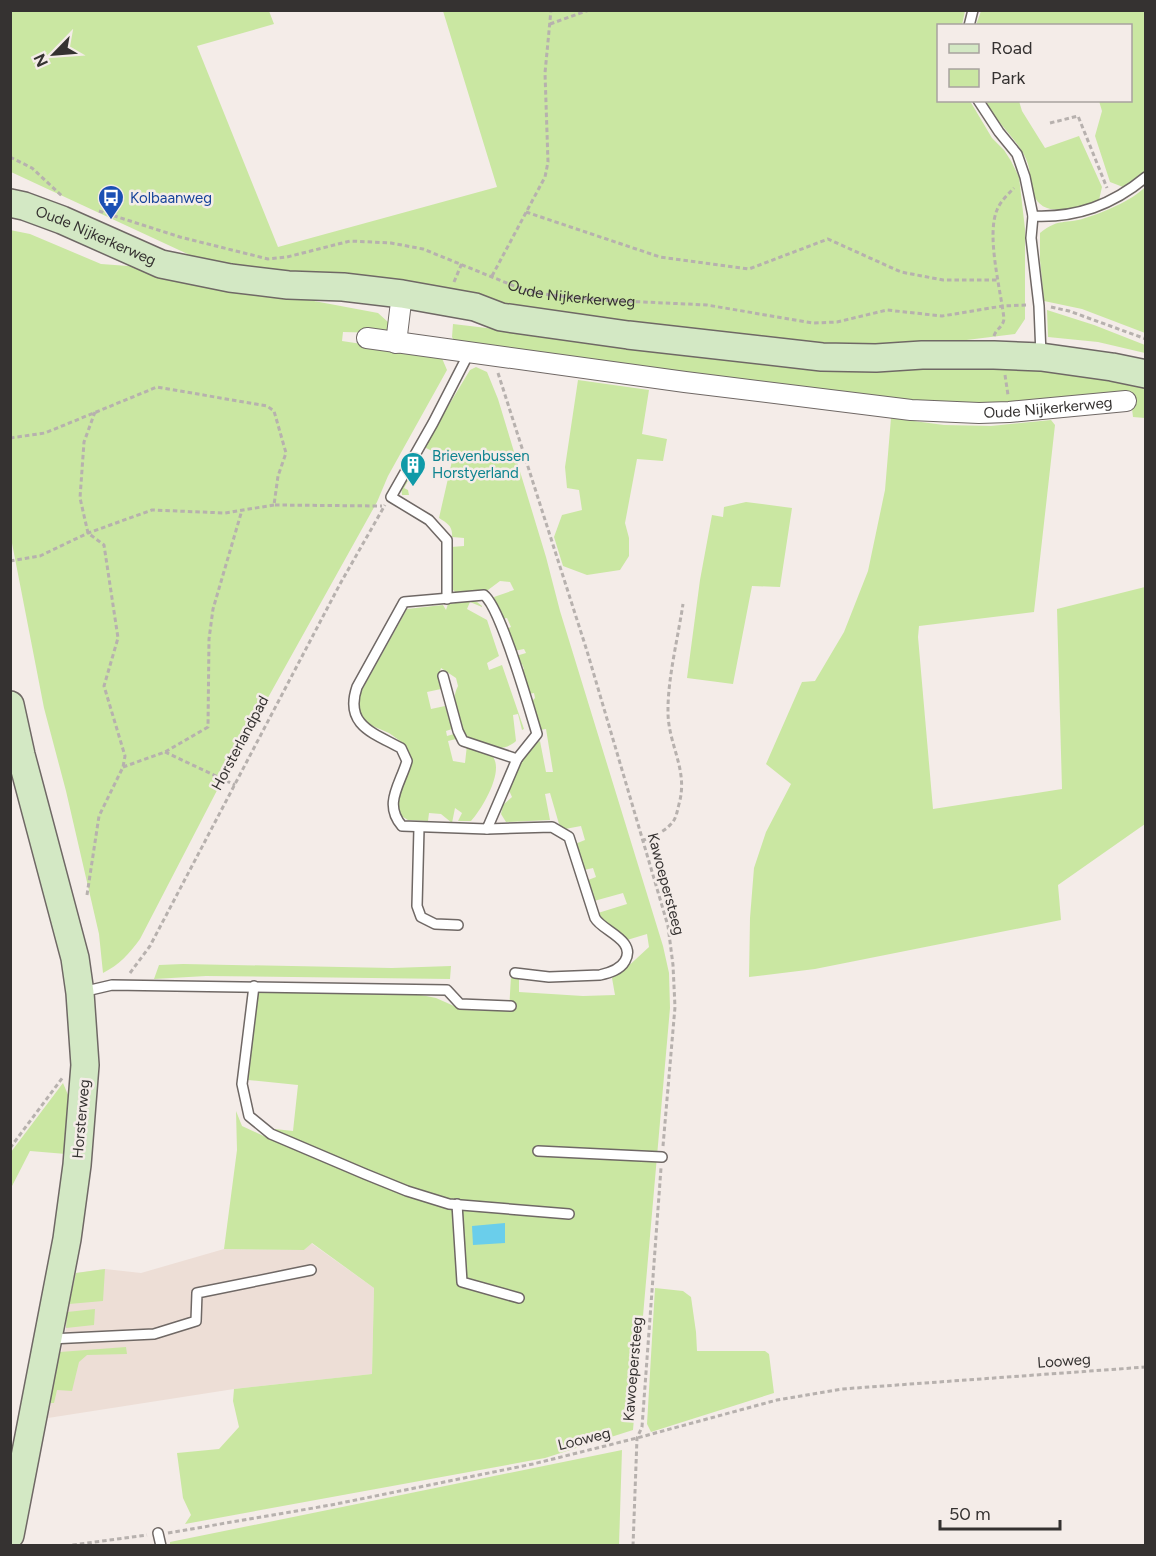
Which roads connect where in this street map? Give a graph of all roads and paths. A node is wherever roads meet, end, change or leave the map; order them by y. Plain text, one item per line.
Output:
1 (550, 10) edge
2 (589, 10) edge
3 (550, 24) junction
4 (979, 102) edge
5 (1050, 123) dead end
6 (10, 157) edge
7 (1025, 177) junction
8 (1146, 177) edge
9 (57, 198) dead end
10 (1112, 201) junction
11 (10, 203) edge
12 (89, 208) dead end
13 (526, 212) junction
14 (1033, 216) junction
15 (492, 276) junction
16 (998, 280) junction
17 (401, 302) junction
18 (1003, 306) junction
19 (1039, 306) junction
20 (367, 338) dead end
21 (1146, 339) edge
22 (396, 344) junction
23 (994, 348) junction
24 (1041, 350) junction
25 (469, 353) junction
26 (493, 357) junction
27 (1146, 359) edge
28 (1146, 374) edge
29 (1126, 401) dead end
30 (95, 412) junction
31 (1009, 412) junction
32 (10, 438) edge
33 (274, 505) junction
34 (242, 510) junction
35 (88, 533) junction
36 (10, 561) edge
37 (447, 599) junction
38 (683, 604) dead end
39 (443, 676) dead end
40 (10, 705) edge
41 (165, 752) junction
42 (517, 759) junction
43 (123, 767) junction
44 (235, 785) junction
45 (419, 828) junction
46 (487, 829) junction
47 (642, 840) junction
48 (87, 895) dead end
49 (458, 926) dead end
50 (515, 973) dead end
51 (112, 986) junction
52 (254, 986) junction
53 (80, 993) junction
54 (511, 1006) dead end
55 (85, 1065) junction
56 (10, 1148) edge
57 (538, 1151) dead end
58 (662, 1157) junction
59 (457, 1204) junction
60 (569, 1214) dead end
61 (311, 1270) dead end
62 (519, 1298) dead end
63 (48, 1339) junction
64 (1146, 1367) edge
65 (637, 1438) junction
66 (158, 1533) junction
67 (11, 1535) edge
68 (65, 1545) edge
69 (161, 1545) edge
70 (633, 1545) edge

1 - 3 path
2 - 3 path
3 - 13 path
4 - 7 lane
5 - 10 path
6 - 9 path, Oude Nijkerkerweg
7 - 14 lane
7 - 16 path
8 - 10 lane
10 - 14 lane
11 - 17 street, Oude Nijkerkerweg
12 - 15 path, Oude Nijkerkerweg
13 - 15 path
13 - 16 path
14 - 19 lane
15 - 18 path, Oude Nijkerkerweg
16 - 18 path
17 - 22 street
17 - 23 street, Oude Nijkerkerweg
18 - 19 path, Oude Nijkerkerweg
18 - 23 path
19 - 21 path, Oude Nijkerkerweg
19 - 24 lane
20 - 22 street, Oude Nijkerkerweg
22 - 25 street, Oude Nijkerkerweg
23 - 24 street, Oude Nijkerkerweg
23 - 31 path
24 - 27 street, Oude Nijkerkerweg
24 - 28 street, Oude Nijkerkerweg
25 - 26 street, Oude Nijkerkerweg
25 - 37 lane
26 - 31 street, Oude Nijkerkerweg
26 - 47 path, Kawoepersteeg
29 - 31 street, Oude Nijkerkerweg
30 - 32 path
30 - 33 path
30 - 35 path
33 - 34 path
33 - 44 path, Horsterlandpad
34 - 35 path
34 - 41 path
35 - 36 path
35 - 43 path
37 - 42 lane
37 - 45 lane
38 - 47 path
39 - 42 lane
40 - 53 street, Horsterweg
41 - 43 path
41 - 44 path
42 - 46 lane
43 - 48 path
44 - 51 path, Horsterlandpad
45 - 46 lane
45 - 49 lane
46 - 50 lane
47 - 58 path, Kawoepersteeg
51 - 52 lane
51 - 53 lane
52 - 54 lane
52 - 59 lane
53 - 55 street, Horsterweg
55 - 56 path
55 - 63 street, Horsterweg
57 - 58 lane
58 - 65 path, Kawoepersteeg
59 - 60 lane
59 - 62 lane
61 - 63 lane
63 - 67 street, Horsterweg
64 - 65 path, Looweg
65 - 66 path, Looweg
65 - 70 path, Kawoepersteeg
66 - 68 path, Looweg
66 - 69 lane

